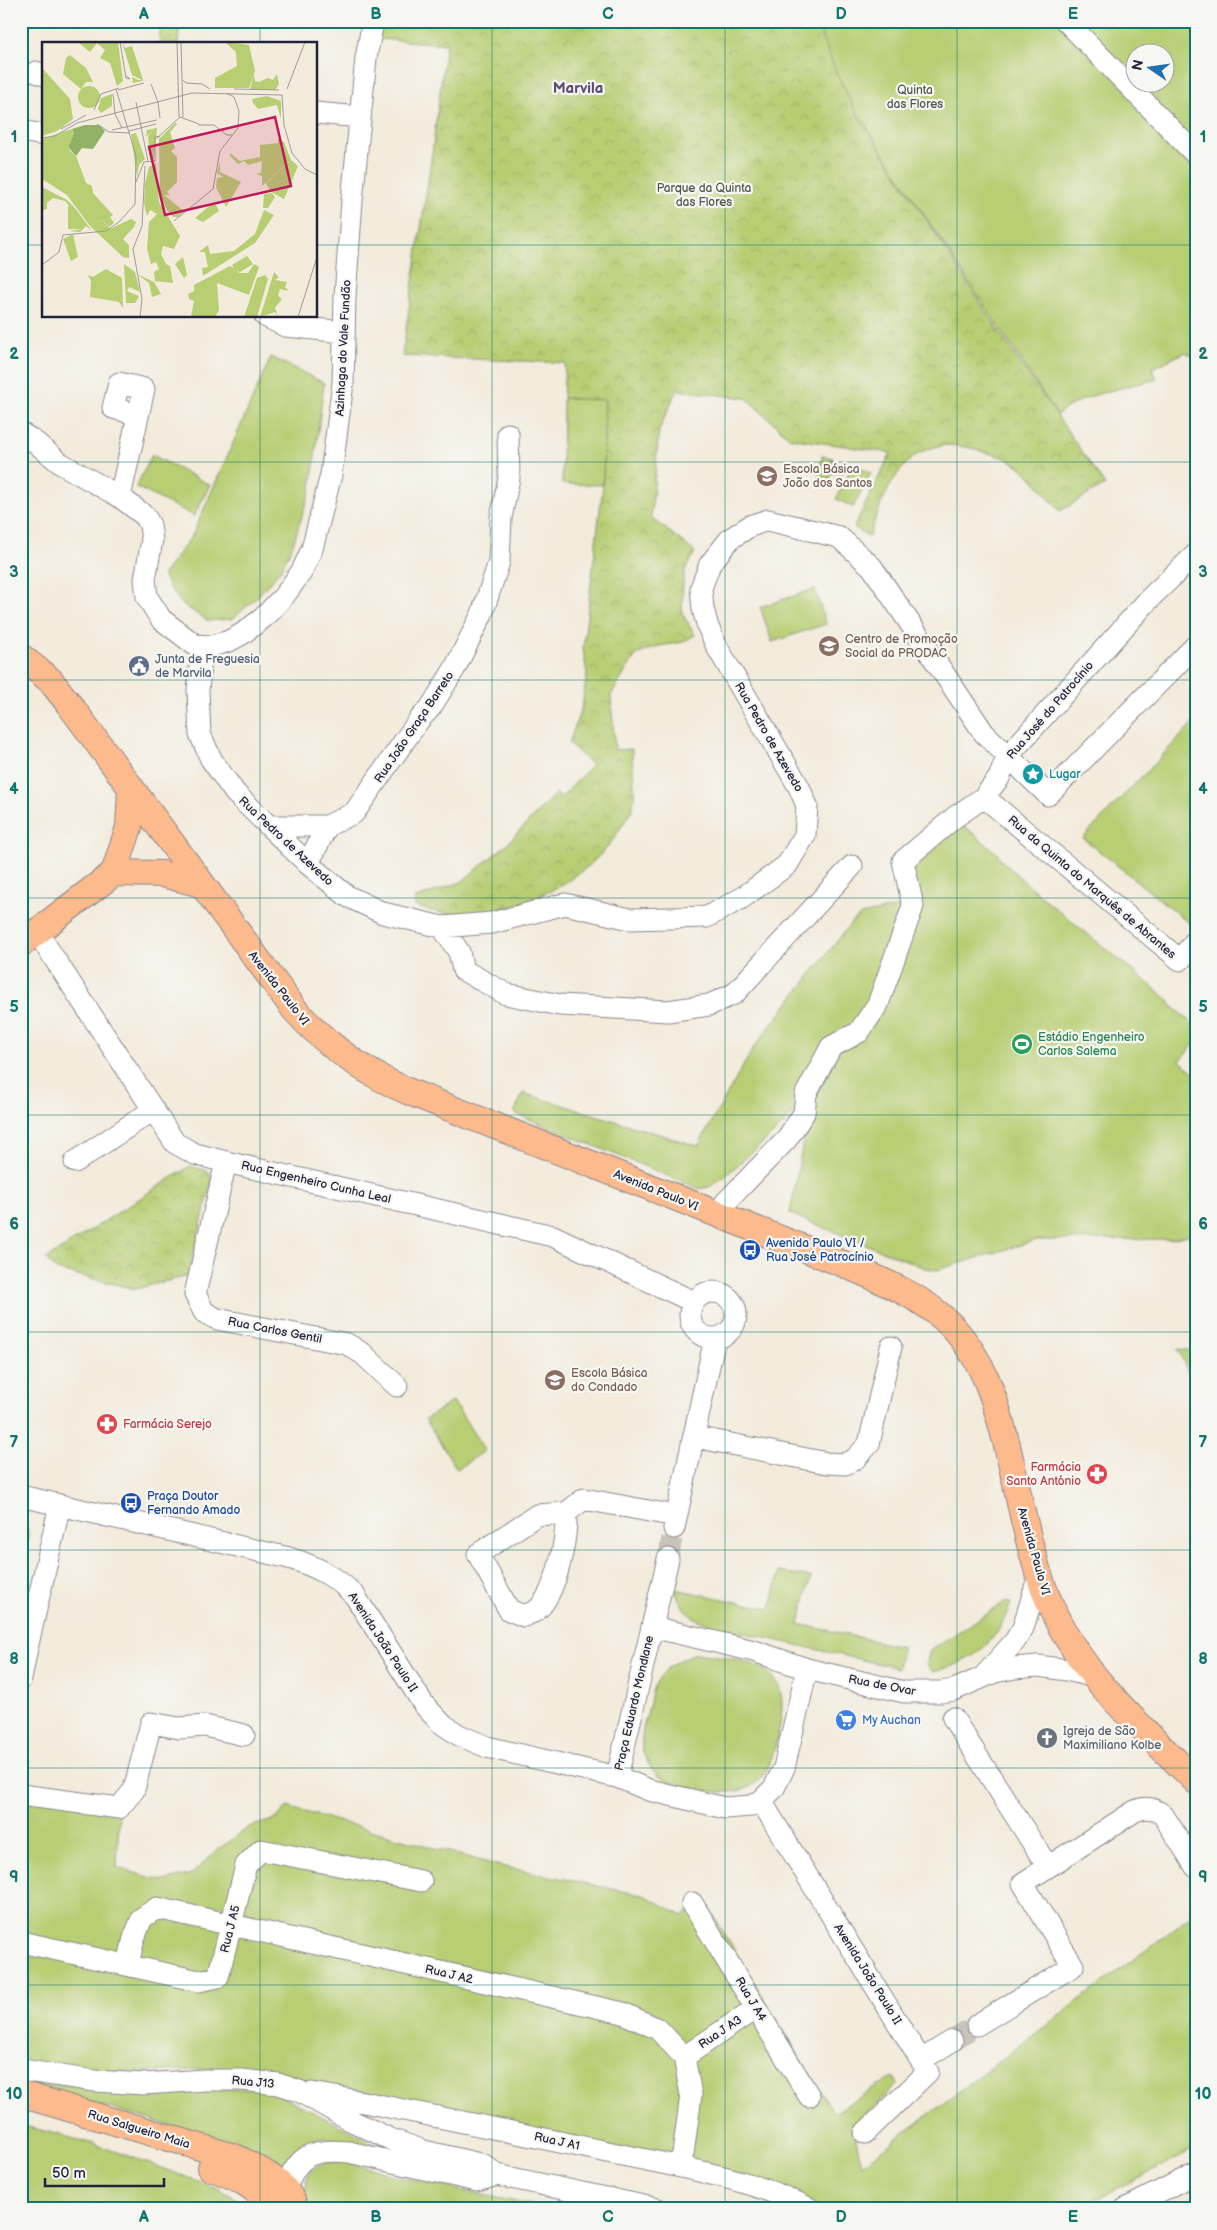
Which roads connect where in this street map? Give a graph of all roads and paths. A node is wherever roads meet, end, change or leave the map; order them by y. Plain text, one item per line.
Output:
1 (373, 21) edge
2 (1066, 21) edge
3 (318, 113) edge
4 (360, 117) junction
5 (21, 131) edge
6 (42, 135) edge
7 (1196, 155) edge
8 (269, 318) edge
9 (344, 332) junction
10 (138, 415) dead end
11 (21, 433) edge
12 (508, 434) dead end
13 (120, 497) junction
14 (1196, 554) edge
15 (1196, 645) edge
16 (202, 646) junction
17 (21, 657) edge
18 (1007, 757) junction
19 (131, 788) junction
20 (984, 797) junction
21 (268, 826) junction
22 (327, 826) junction
23 (308, 864) junction
24 (852, 866) dead end
25 (114, 873) junction
26 (201, 884) junction
27 (442, 927) junction
28 (29, 938) edge
29 (1196, 940) edge
30 (153, 1110) junction
31 (75, 1162) dead end
32 (226, 1162) junction
33 (720, 1215) junction
34 (694, 1302) junction
35 (715, 1338) junction
36 (892, 1347) dead end
37 (397, 1386) dead end
38 (695, 1437) junction
39 (21, 1496) edge
40 (60, 1505) junction
41 (566, 1513) junction
42 (668, 1559) tunnel mouth
43 (1039, 1575) junction
44 (652, 1627) junction
45 (24, 1653) edge
46 (807, 1669) junction
47 (984, 1676) junction
48 (1095, 1677) junction
49 (21, 1679) edge
50 (953, 1718) dead end
51 (244, 1735) dead end
52 (617, 1777) junction
53 (1196, 1781) edge
54 (21, 1795) edge
55 (761, 1801) junction
56 (1048, 1867) junction
57 (1196, 1867) edge
58 (421, 1881) dead end
59 (692, 1903) dead end
60 (231, 1924) junction
61 (21, 1942) edge
62 (128, 1965) junction
63 (756, 2008) junction
64 (977, 2025) tunnel mouth
65 (952, 2041) tunnel mouth
66 (684, 2057) junction
67 (921, 2060) junction
68 (21, 2070) edge
69 (298, 2091) junction
70 (21, 2094) edge
71 (809, 2096) dead end
72 (21, 2110) edge
73 (865, 2133) dead end
74 (678, 2166) junction
75 (1196, 2173) edge
76 (497, 2175) junction
77 (285, 2202) edge
78 (658, 2209) edge
79 (810, 2209) edge
80 (1125, 2209) edge

1 - 4 street, Azinhaga do Vale Fundão
2 - 7 street
3 - 4 street
4 - 9 street, Azinhaga do Vale Fundão
5 - 6 street
8 - 9 street
9 - 16 street, Azinhaga do Vale Fundão
10 - 13 street
11 - 13 street
12 - 22 street, Rua João Graça Barreto
13 - 16 street
14 - 18 street, Rua José do Patrocínio
15 - 18 street, Rua Pedro de Azevedo
16 - 21 street, Rua Pedro de Azevedo
17 - 19 main road, Avenida Paulo VI
18 - 20 street, Rua José do Patrocínio
18 - 27 street, Rua Pedro de Azevedo
19 - 25 main road
19 - 26 main road, Avenida Paulo VI
20 - 29 street, Rua da Quinta do Marquês de Abrantes
20 - 33 street, Rua José do Patrocínio
21 - 22 street, Rua João Graça Barreto
21 - 23 street, Rua Pedro de Azevedo
22 - 23 street
23 - 27 street, Rua Pedro de Azevedo
24 - 27 street
25 - 26 main road
25 - 28 main road
26 - 33 main road, Avenida Paulo VI
28 - 30 street, Rua Engenheiro Cunha Leal
30 - 31 street
30 - 32 street, Rua Engenheiro Cunha Leal
32 - 34 street, Rua Engenheiro Cunha Leal
32 - 37 street, Rua Carlos Gentil
33 - 43 main road, Avenida Paulo VI
34 - 35 street
34 - 35 street
35 - 38 street
36 - 38 street
38 - 41 street
39 - 40 street, Avenida João Paulo II
40 - 45 street
40 - 52 street, Avenida João Paulo II
41 - 41 street
42 - 44 street, Praça Eduardo Mondlane
43 - 47 street, Rua de Ovar
43 - 48 main road, Avenida Paulo VI
44 - 46 street, Praça Eduardo Mondlane
44 - 52 street, Praça Eduardo Mondlane
45 - 49 street
46 - 47 street, Rua de Ovar
46 - 55 street
47 - 48 street, Rua de Ovar
48 - 53 main road, Avenida Paulo VI
50 - 56 street
51 - 54 street
52 - 55 street, Praça Eduardo Mondlane
55 - 67 street, Avenida João Paulo II
56 - 57 street
56 - 64 street
58 - 60 street, Rua J A5
59 - 63 street, Rua J A4
60 - 62 street, Rua J A2
60 - 62 street, Rua J A5
60 - 66 street, Rua J A2
61 - 62 street, Rua J A5
63 - 66 street, Rua J A3
63 - 71 street, Rua J A4
65 - 67 street
66 - 74 street
67 - 73 street
68 - 69 street, Rua J13
69 - 74 street, Rua J A1
69 - 76 street, Rua J13
70 - 77 main road, Rua Salgueiro Maia
72 - 77 main road, Rua Salgueiro Maia
74 - 79 street, Rua J A1
75 - 80 street
76 - 77 street, Rua J13
76 - 78 street, Rua J13

